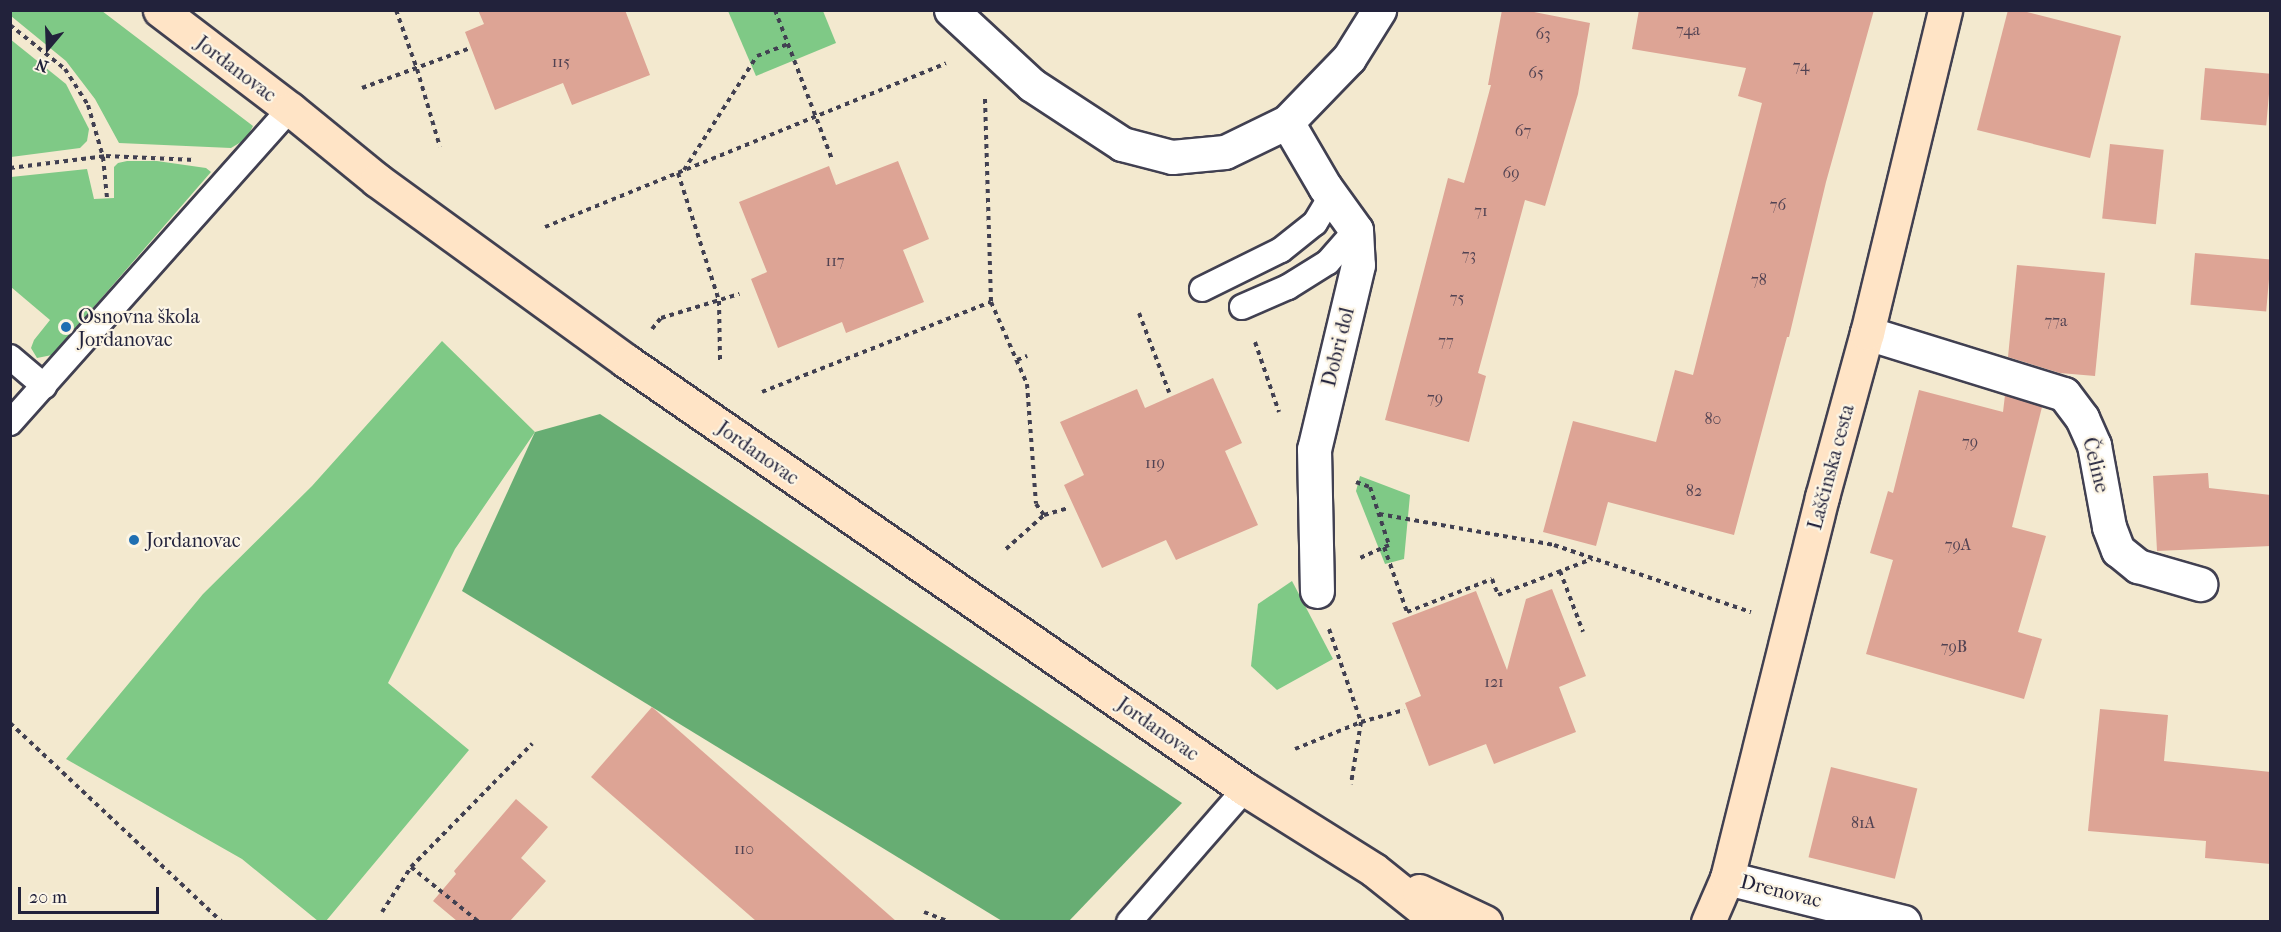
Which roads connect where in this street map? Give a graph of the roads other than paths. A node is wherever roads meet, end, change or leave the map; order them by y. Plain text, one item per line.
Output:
1 (160, 10) edge
2 (951, 10) edge
3 (1378, 10) edge
4 (1946, 10) edge
5 (290, 109) junction
6 (1287, 122) junction
7 (1332, 195) junction
8 (1356, 230) junction
9 (1202, 289) dead end
10 (1242, 307) road end
11 (1867, 333) junction
12 (10, 357) edge
13 (44, 386) junction
14 (10, 423) edge
15 (2200, 584) dead end
16 (1317, 591) road end
17 (1245, 789) junction
18 (1374, 870) junction
19 (1727, 878) junction
20 (1129, 921) edge
21 (1439, 921) edge
22 (1485, 921) edge
23 (1708, 921) edge
24 (1904, 921) edge

1 - 5 main road, Jordanovac
2 - 6 street
3 - 6 street
4 - 11 main road, Laščinska cesta
5 - 13 lane
5 - 17 main road, Jordanovac
6 - 7 street
7 - 8 street
7 - 9 lane
8 - 10 lane
8 - 16 street, Dobri dol
11 - 15 street, Čeline
11 - 19 main road, Laščinska cesta
12 - 13 lane
13 - 14 lane
17 - 18 main road, Jordanovac
17 - 20 lane
18 - 21 main road, Jordanovac
18 - 22 main road, Jordanovac
19 - 23 main road, Laščinska cesta
19 - 24 street, Drenovac

